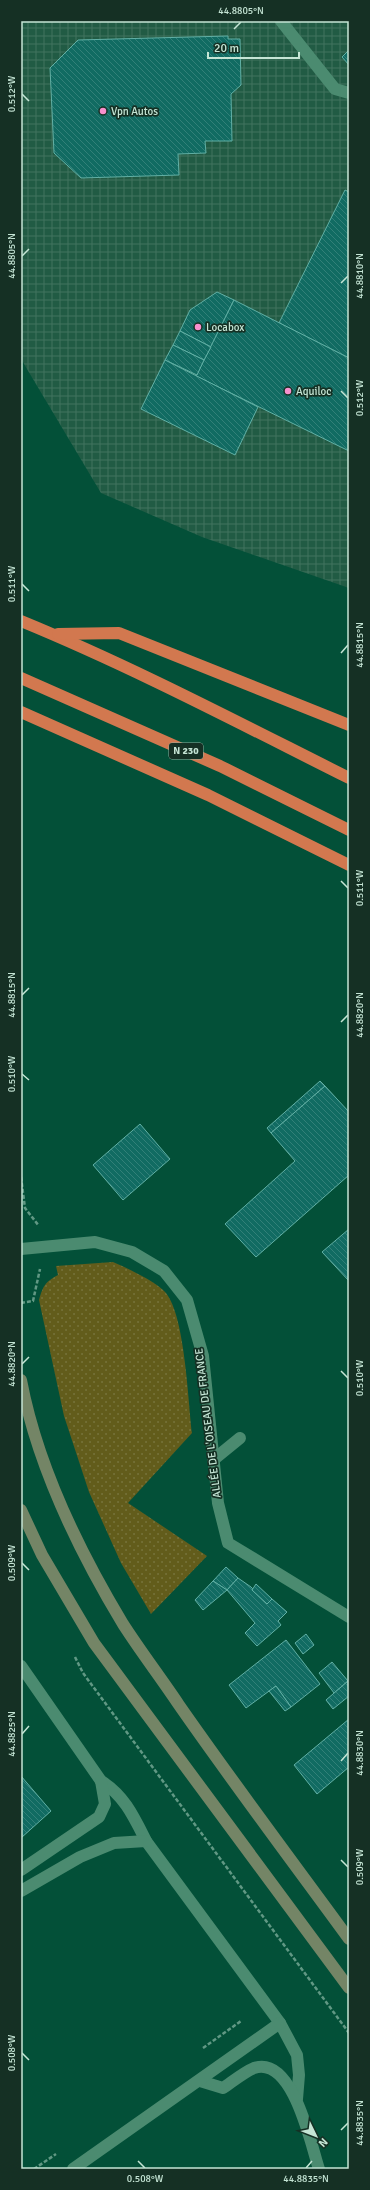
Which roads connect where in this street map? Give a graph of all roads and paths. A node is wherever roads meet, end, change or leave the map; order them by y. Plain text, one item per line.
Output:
1 (282, 21) edge
2 (349, 93) edge
3 (21, 620) edge
4 (55, 634) junction
5 (21, 678) edge
6 (21, 712) edge
7 (349, 725) edge
8 (349, 778) edge
9 (349, 830) edge
10 (349, 865) edge
11 (21, 1249) edge
12 (21, 1380) edge
13 (240, 1438) dead end
14 (213, 1460) junction
15 (21, 1510) edge
16 (349, 1617) edge
17 (21, 1666) edge
18 (101, 1781) junction
19 (146, 1840) junction
20 (21, 1870) edge
21 (21, 1891) edge
22 (349, 1939) edge
23 (349, 1988) edge
24 (280, 2023) junction
25 (200, 2081) junction
26 (297, 2099) junction
27 (73, 2169) edge
28 (318, 2169) edge

1 - 2 street
3 - 4 highway
4 - 7 highway
4 - 8 highway
5 - 9 highway, N 230
6 - 10 highway
11 - 14 street, ALLÉE DE L'OISEAU DE FRANCE
12 - 22 main road
13 - 14 street
14 - 16 street, ALLÉE DE L'OISEAU DE FRANCE
15 - 23 main road
17 - 18 street
18 - 19 street
18 - 20 street
19 - 21 street
19 - 24 street
24 - 25 street
24 - 26 street
25 - 26 street
25 - 27 street
26 - 28 street

